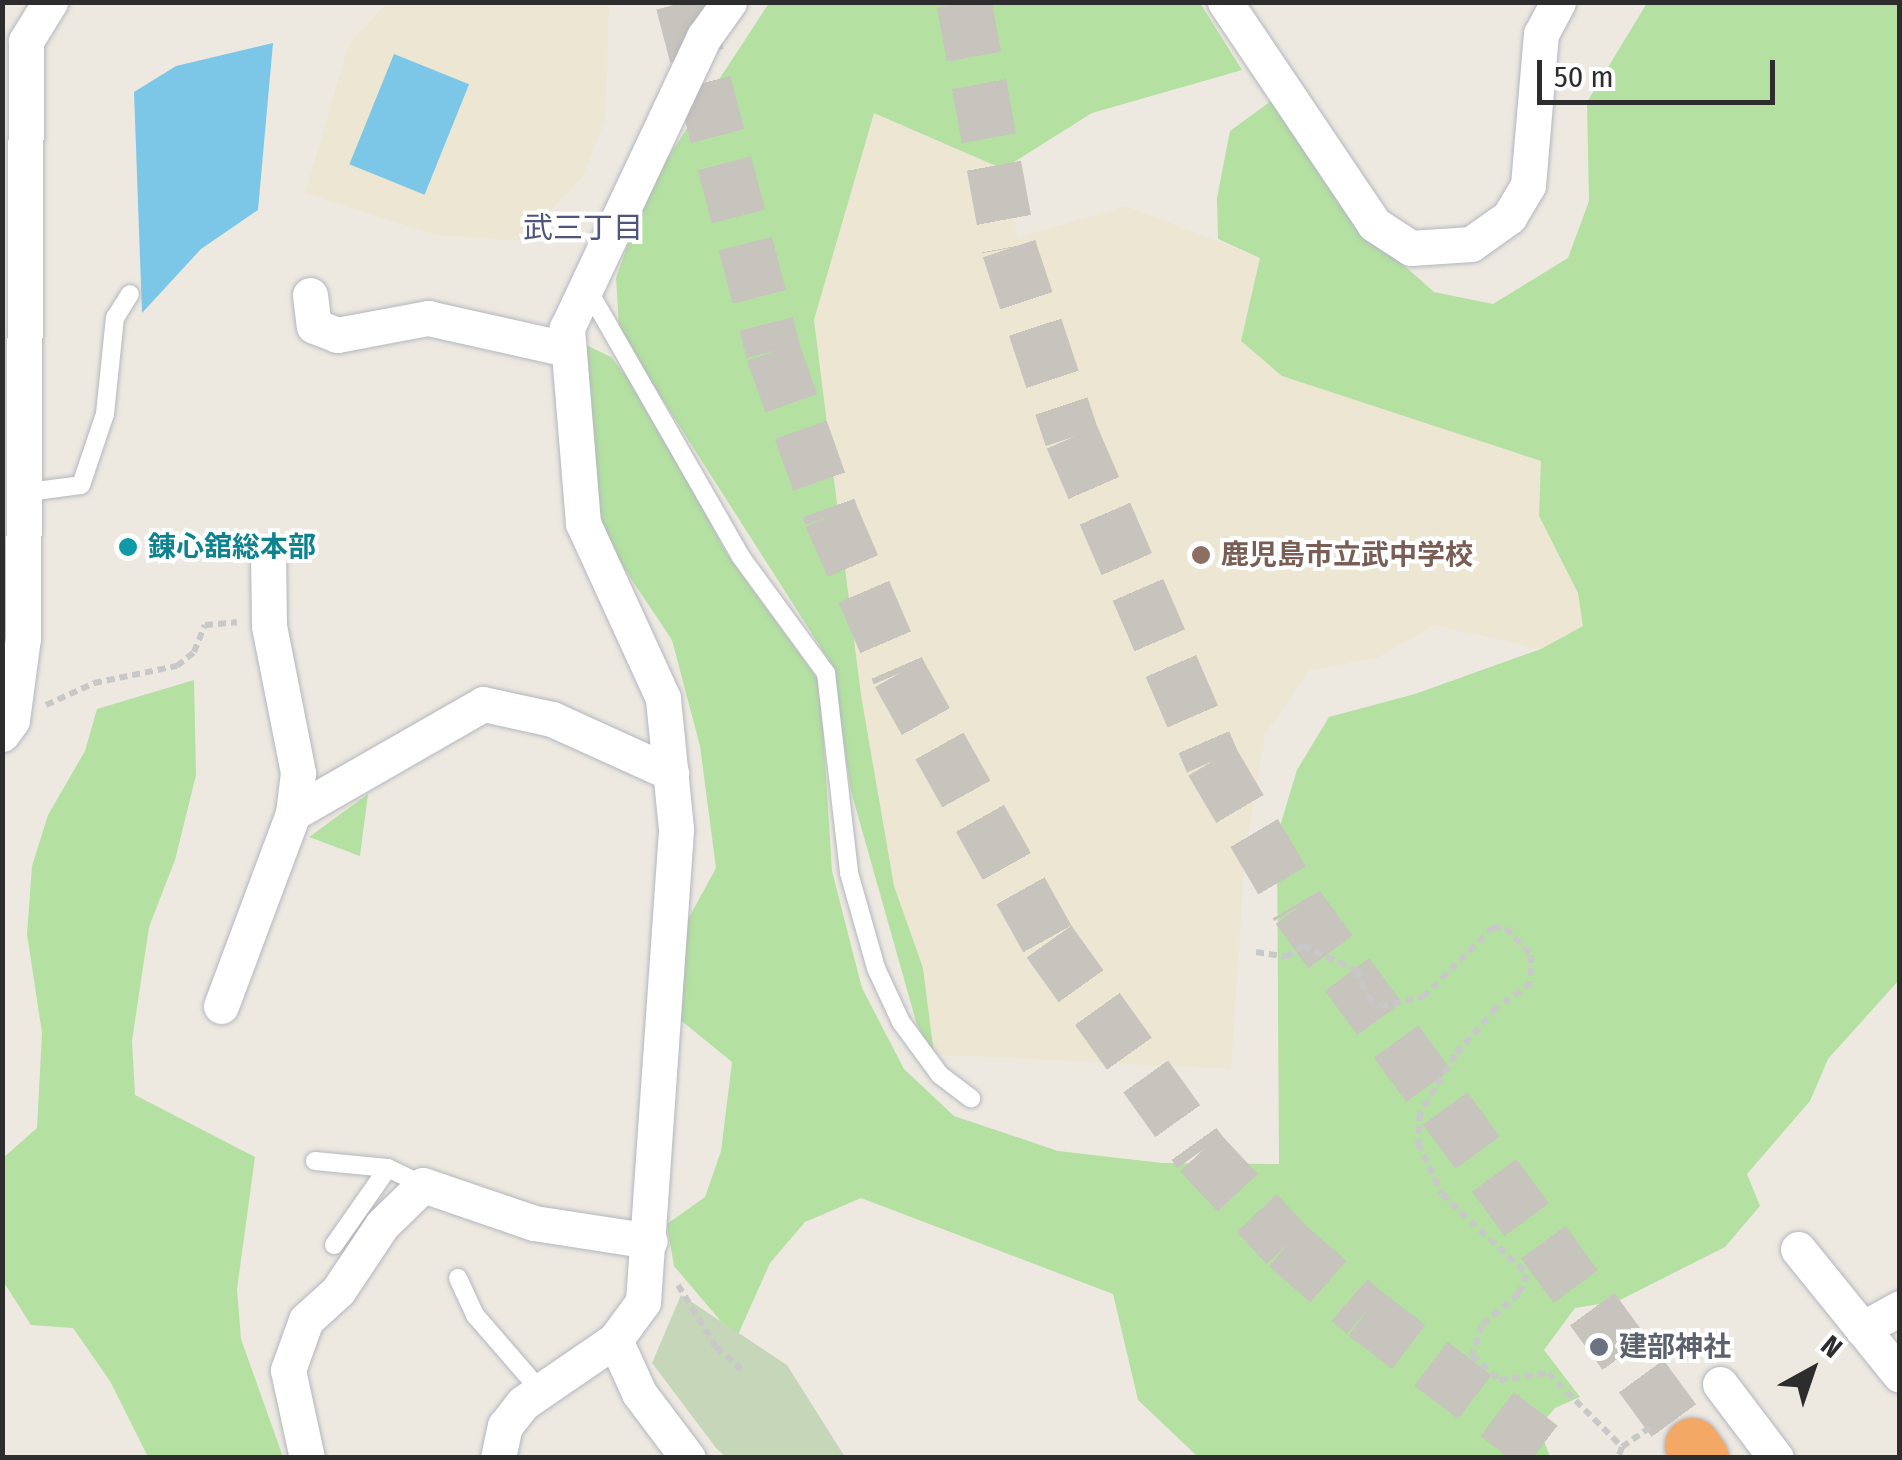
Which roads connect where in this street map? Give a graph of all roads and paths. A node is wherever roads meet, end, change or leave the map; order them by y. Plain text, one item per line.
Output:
1 (50, 2) edge
2 (729, 2) edge
3 (1225, 2) edge
4 (1558, 2) edge
5 (587, 288) junction
6 (130, 294) dead end
7 (310, 295) dead end
8 (567, 349) junction
9 (15, 492) edge
10 (268, 554) dead end
11 (269, 626) junction
12 (13, 638) edge
13 (8, 727) edge
14 (671, 774) junction
15 (293, 813) junction
16 (1256, 952) dead end
17 (221, 1006) dead end
18 (971, 1098) dead end
19 (316, 1161) dead end
20 (388, 1168) junction
21 (423, 1185) junction
22 (334, 1245) dead end
23 (1798, 1249) dead end
24 (650, 1252) junction
25 (458, 1278) dead end
26 (1900, 1308) edge
27 (1862, 1329) junction
28 (615, 1340) junction
29 (742, 1370) dead end
30 (1900, 1375) edge
31 (1720, 1384) dead end
32 (539, 1389) junction
33 (307, 1458) edge
34 (498, 1458) edge
35 (688, 1458) edge
36 (1618, 1458) edge
37 (1776, 1458) edge

1 - 9 street
2 - 5 street
3 - 4 street
5 - 8 street
5 - 18 lane
6 - 9 lane
7 - 8 street
8 - 14 street
9 - 12 street
10 - 11 street
11 - 13 path
11 - 15 street
12 - 13 street
14 - 15 street
14 - 24 street
15 - 17 street
16 - 36 path
19 - 20 lane
20 - 21 lane
20 - 22 lane
21 - 24 street
21 - 33 street
23 - 27 street
24 - 28 street
24 - 29 path
25 - 32 lane
26 - 27 street
27 - 30 street
28 - 32 street
28 - 35 street
31 - 37 street
32 - 34 street

